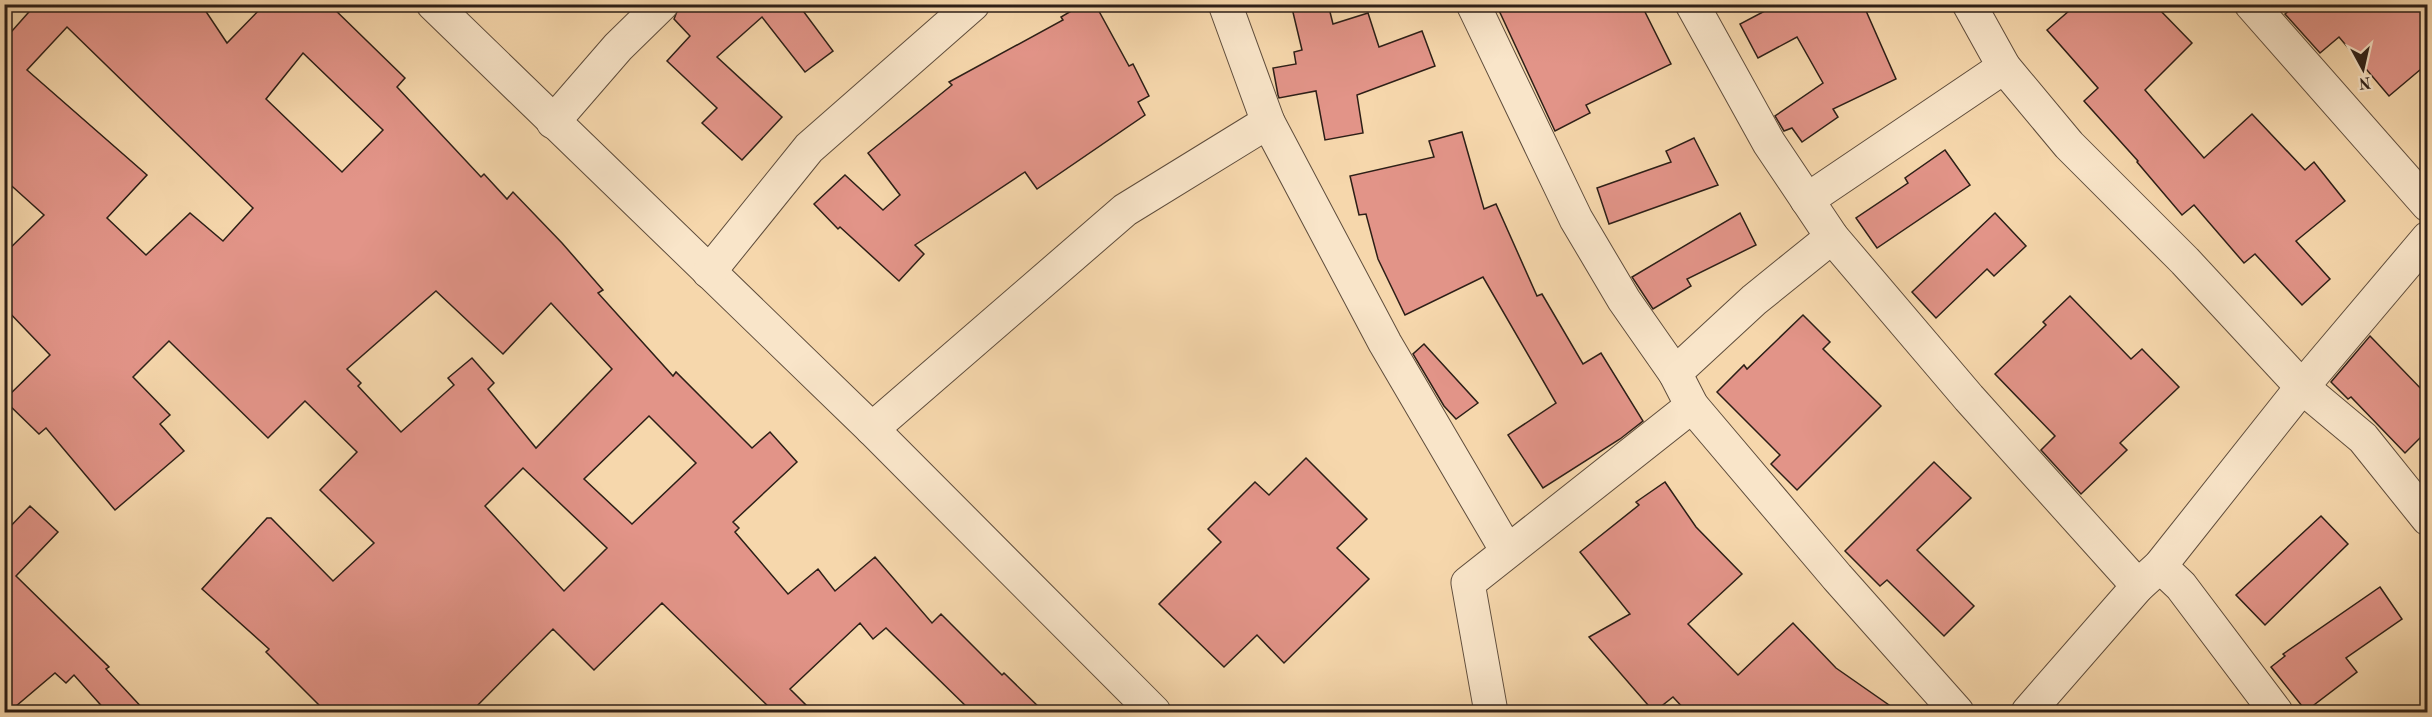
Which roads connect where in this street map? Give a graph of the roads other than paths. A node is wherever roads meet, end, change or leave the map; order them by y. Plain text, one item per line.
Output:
1 (433, 4) edge
2 (662, 4) edge
3 (973, 4) edge
4 (1225, 4) edge
5 (1473, 4) edge
6 (1692, 4) edge
7 (2252, 4) edge
8 (1978, 8) edge
9 (2004, 67) junction
10 (553, 122) junction
11 (1268, 122) junction
12 (1807, 200) junction
13 (2427, 205) edge
14 (1832, 237) junction
15 (2427, 238) edge
16 (709, 272) junction
17 (1675, 373) junction
18 (2302, 387) junction
19 (1692, 406) junction
20 (872, 429) junction
21 (2427, 519) edge
22 (1507, 551) junction
23 (2149, 576) junction
24 (1154, 712) edge
25 (1491, 712) edge
26 (1957, 712) edge
27 (2028, 712) edge
28 (2276, 712) edge

1 - 10 street
2 - 10 street
3 - 16 street
4 - 11 street
5 - 17 street
6 - 12 street
7 - 13 street
8 - 9 street
9 - 12 street
9 - 18 street
10 - 16 street
11 - 20 street
11 - 22 street
12 - 14 street
14 - 17 street
14 - 23 street
15 - 18 street
16 - 20 street
17 - 19 street
18 - 21 street
18 - 23 street
19 - 22 street
19 - 26 street
20 - 24 street
22 - 25 street
23 - 27 street
23 - 28 street

